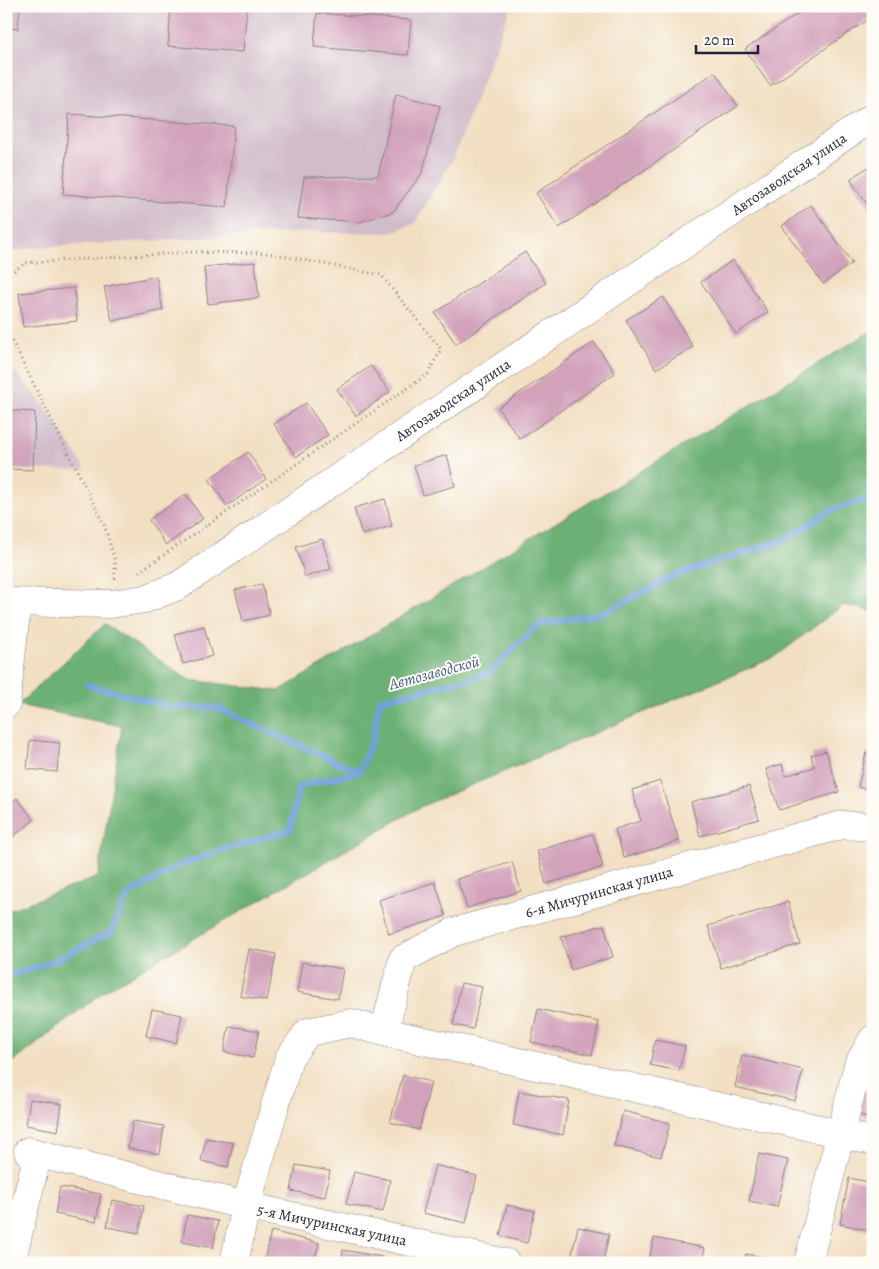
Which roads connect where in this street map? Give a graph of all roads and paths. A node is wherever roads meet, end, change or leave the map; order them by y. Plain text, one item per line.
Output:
1 (873, 117) edge
2 (6, 277) edge
3 (6, 302) edge
4 (131, 577) dead end
5 (115, 586) dead end
6 (12, 603) edge
7 (6, 704) edge
8 (873, 827) edge
9 (384, 1032) junction
10 (873, 1039) edge
11 (840, 1134) junction
12 (873, 1141) edge
13 (246, 1206) junction
14 (11, 1263) edge
15 (234, 1263) edge
16 (506, 1263) edge
17 (808, 1263) edge

1 - 6 street, Автозаводская улица
2 - 4 path
3 - 5 path
6 - 7 street
8 - 9 street, 6-я Мичуринская улица
9 - 11 street
9 - 13 street
10 - 11 street
11 - 12 street
11 - 17 street
13 - 14 street, 5-я Мичуринская улица
13 - 15 street
13 - 16 street, 5-я Мичуринская улица

